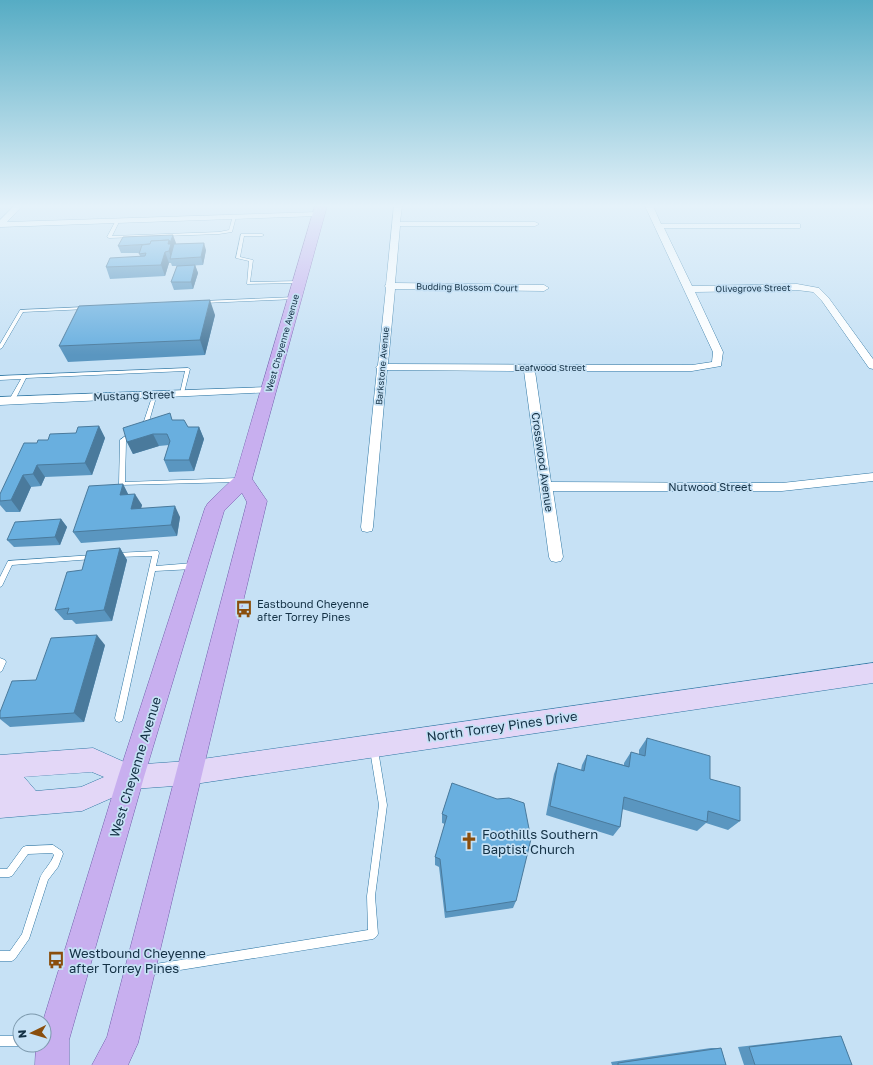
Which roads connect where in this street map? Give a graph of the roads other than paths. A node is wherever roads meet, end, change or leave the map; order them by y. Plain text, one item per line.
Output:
1 (238, 256) edge
2 (306, 256) edge
3 (392, 256) edge
4 (673, 256) edge
5 (299, 282) junction
6 (389, 286) junction
7 (544, 288) dead end
8 (690, 289) junction
9 (295, 298) junction
10 (200, 302) edge
11 (90, 308) edge
12 (0, 348) edge
13 (873, 366) edge
14 (381, 367) junction
15 (529, 367) junction
16 (24, 377) junction
17 (0, 378) edge
18 (269, 390) junction
19 (182, 393) junction
20 (155, 394) junction
21 (12, 400) junction
22 (0, 401) edge
23 (873, 477) edge
24 (243, 480) junction
25 (546, 486) junction
26 (367, 527) dead end
27 (102, 556) edge
28 (110, 556) edge
29 (556, 557) dead end
30 (197, 566) junction
31 (152, 569) junction
32 (0, 584) edge
33 (0, 661) edge
34 (0, 669) edge
35 (873, 673) edge
36 (119, 718) dead end
37 (373, 745) junction
38 (0, 767) edge
39 (188, 773) junction
40 (131, 777) junction
41 (0, 786) edge
42 (31, 803) junction
43 (0, 806) edge
44 (4, 873) edge
45 (0, 956) edge
46 (139, 971) junction
47 (0, 1041) edge
48 (12, 1041) edge
49 (52, 1042) edge
50 (109, 1065) edge

1 - 5 lane
2 - 5 main road, West Cheyenne Avenue
3 - 6 street, Barkstone Avenue
4 - 8 street
5 - 9 main road, West Cheyenne Avenue
6 - 7 street, Budding Blossom Court
6 - 14 street, Barkstone Avenue
8 - 13 street, Olivegrove Street
8 - 15 street, Leafwood Street
9 - 10 lane
9 - 18 main road, West Cheyenne Avenue
11 - 12 lane
14 - 15 street, Leafwood Street
14 - 26 street, Barkstone Avenue
15 - 25 street, Crosswood Avenue
16 - 17 lane
16 - 19 lane
16 - 21 lane
18 - 19 street, Mustang Street
18 - 24 main road, West Cheyenne Avenue
19 - 20 street, Mustang Street
20 - 21 street, Mustang Street
20 - 24 lane
21 - 22 street, Mustang Street
23 - 25 street, Nutwood Street
24 - 30 main road, West Cheyenne Avenue
24 - 39 main road
25 - 29 street, Crosswood Avenue
27 - 32 lane
28 - 31 lane
30 - 31 lane
30 - 40 main road, West Cheyenne Avenue
31 - 36 lane
33 - 34 lane
35 - 37 main road, North Torrey Pines Drive
37 - 39 main road, North Torrey Pines Drive
37 - 46 lane
38 - 40 main road, North Torrey Pines Drive
39 - 40 main road, North Torrey Pines Drive
39 - 46 main road
40 - 42 main road, North Torrey Pines Drive
40 - 49 main road, West Cheyenne Avenue
41 - 42 main road
42 - 43 main road, North Torrey Pines Drive
44 - 45 lane
46 - 50 main road
47 - 48 lane

